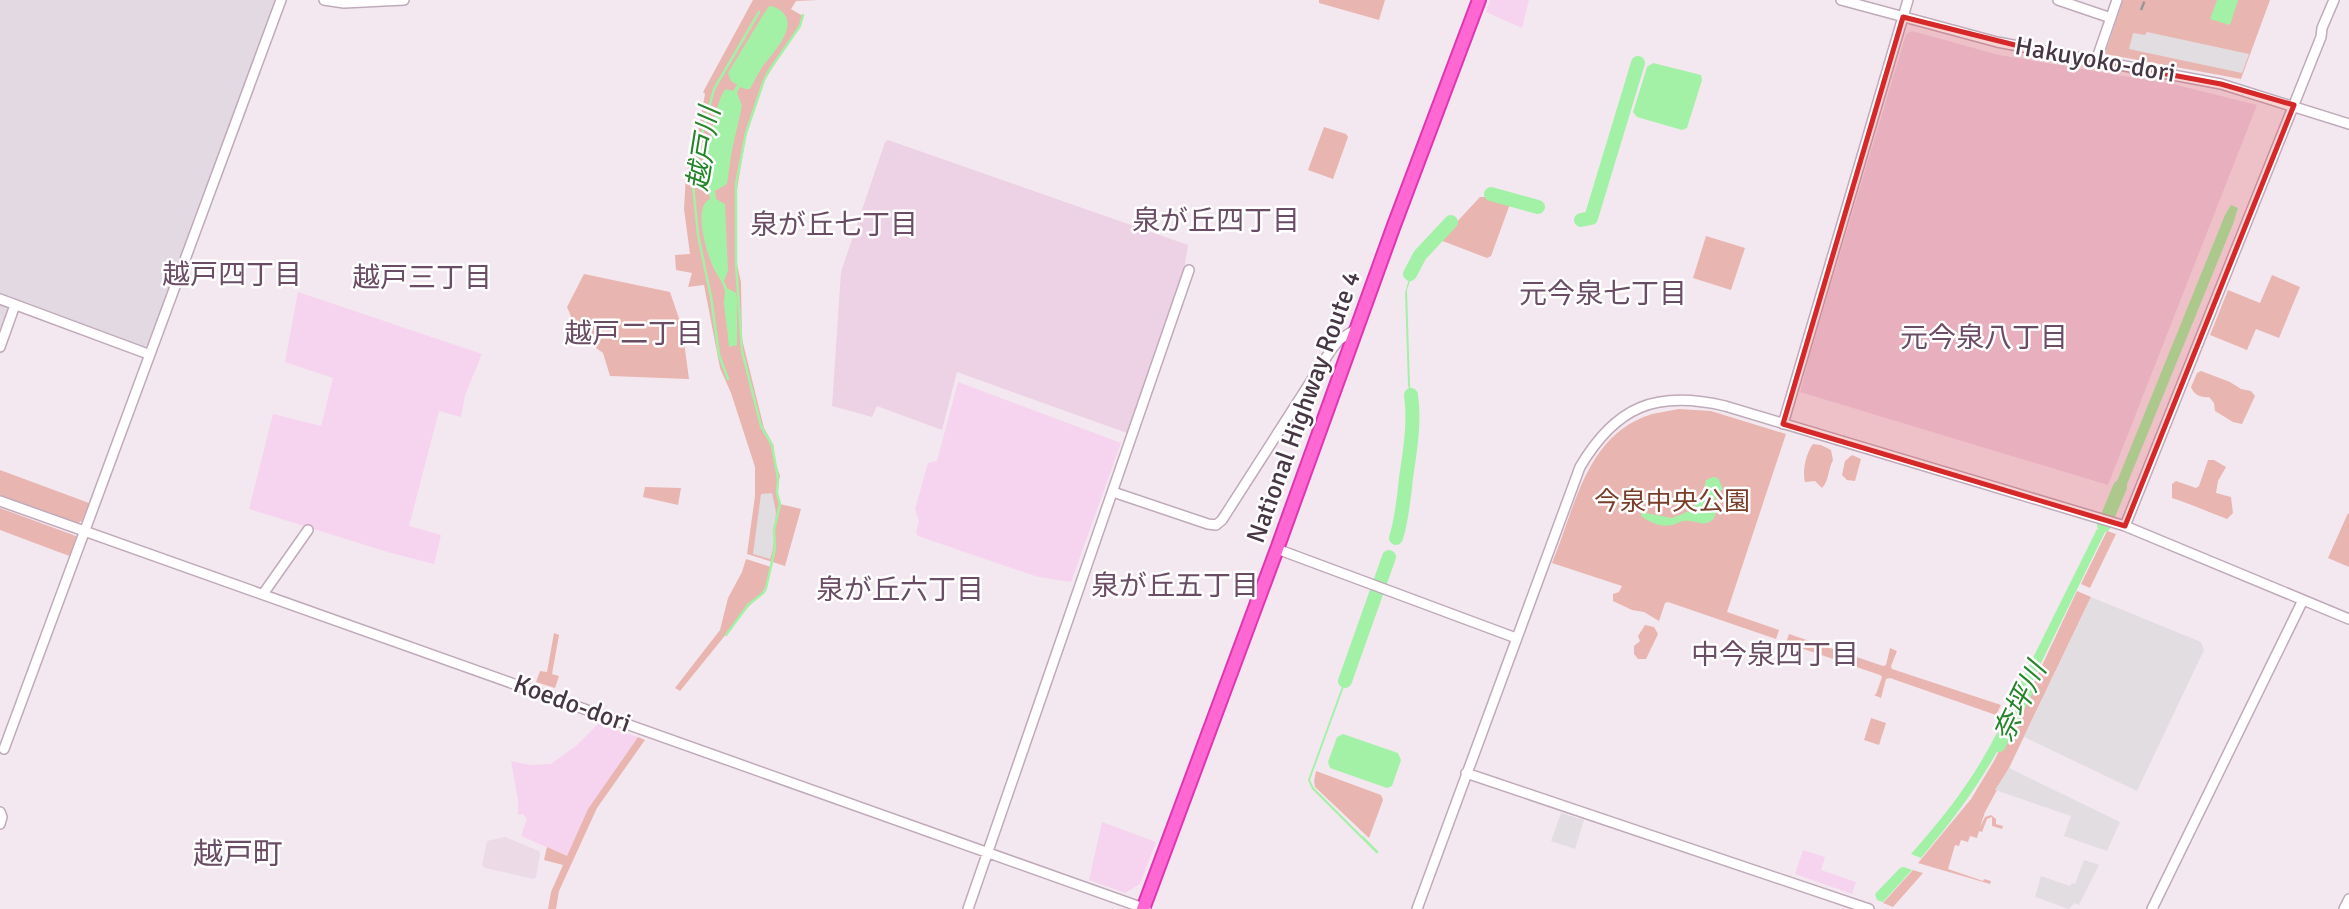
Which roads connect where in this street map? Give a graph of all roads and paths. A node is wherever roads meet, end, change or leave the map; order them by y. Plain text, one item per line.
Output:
1 (281, 0) edge
2 (324, 0) edge
3 (404, 0) edge
4 (1479, 0) edge
5 (1841, 0) edge
6 (1908, 0) edge
7 (2058, 0) edge
8 (2117, 0) edge
9 (2333, 0) edge
10 (2340, 0) edge
11 (1903, 17) junction
12 (2111, 18) junction
13 (2321, 37) junction
14 (2096, 61) junction
15 (2294, 106) junction
16 (2349, 124) edge
17 (1189, 270) dead end
18 (0, 299) edge
19 (15, 305) junction
20 (1356, 329) junction
21 (0, 347) edge
22 (148, 354) junction
23 (1783, 424) junction
24 (1113, 492) junction
25 (0, 501) edge
26 (2125, 526) junction
27 (308, 530) dead end
28 (85, 531) junction
29 (1277, 549) junction
30 (263, 594) junction
31 (2302, 600) junction
32 (2349, 619) edge
33 (1516, 638) junction
34 (4, 749) dead end
35 (1466, 773) junction
36 (0, 813) edge
37 (0, 824) edge
38 (987, 852) junction
39 (2349, 899) edge
40 (968, 909) edge
41 (1144, 909) edge
42 (1417, 909) edge
43 (1869, 909) edge
44 (2152, 909) edge
45 (2344, 909) edge

1 - 22 street
2 - 3 street
4 - 20 highway, National Highway Route 4
5 - 11 street, Hakuyoko-dori
6 - 11 street
7 - 12 street
8 - 12 street
9 - 13 street
10 - 13 street
11 - 14 street, Hakuyoko-dori
11 - 23 street
12 - 14 street
13 - 15 street
14 - 15 street, Hakuyoko-dori
15 - 16 street, Hakuyoko-dori
15 - 26 street
17 - 24 street
18 - 19 street
19 - 21 street
19 - 22 street
20 - 24 street
20 - 29 highway, National Highway Route 4
22 - 28 street
23 - 26 street
23 - 33 street
24 - 38 street
25 - 28 street, Koedo-dori
26 - 31 street
27 - 30 street
28 - 30 street, Koedo-dori
28 - 34 street
29 - 33 street
29 - 41 highway, National Highway Route 4
30 - 38 street, Koedo-dori
31 - 32 street
31 - 44 street
33 - 35 street
35 - 42 street
35 - 43 street
36 - 37 street
38 - 40 street
38 - 41 street, Koedo-dori
39 - 45 street

